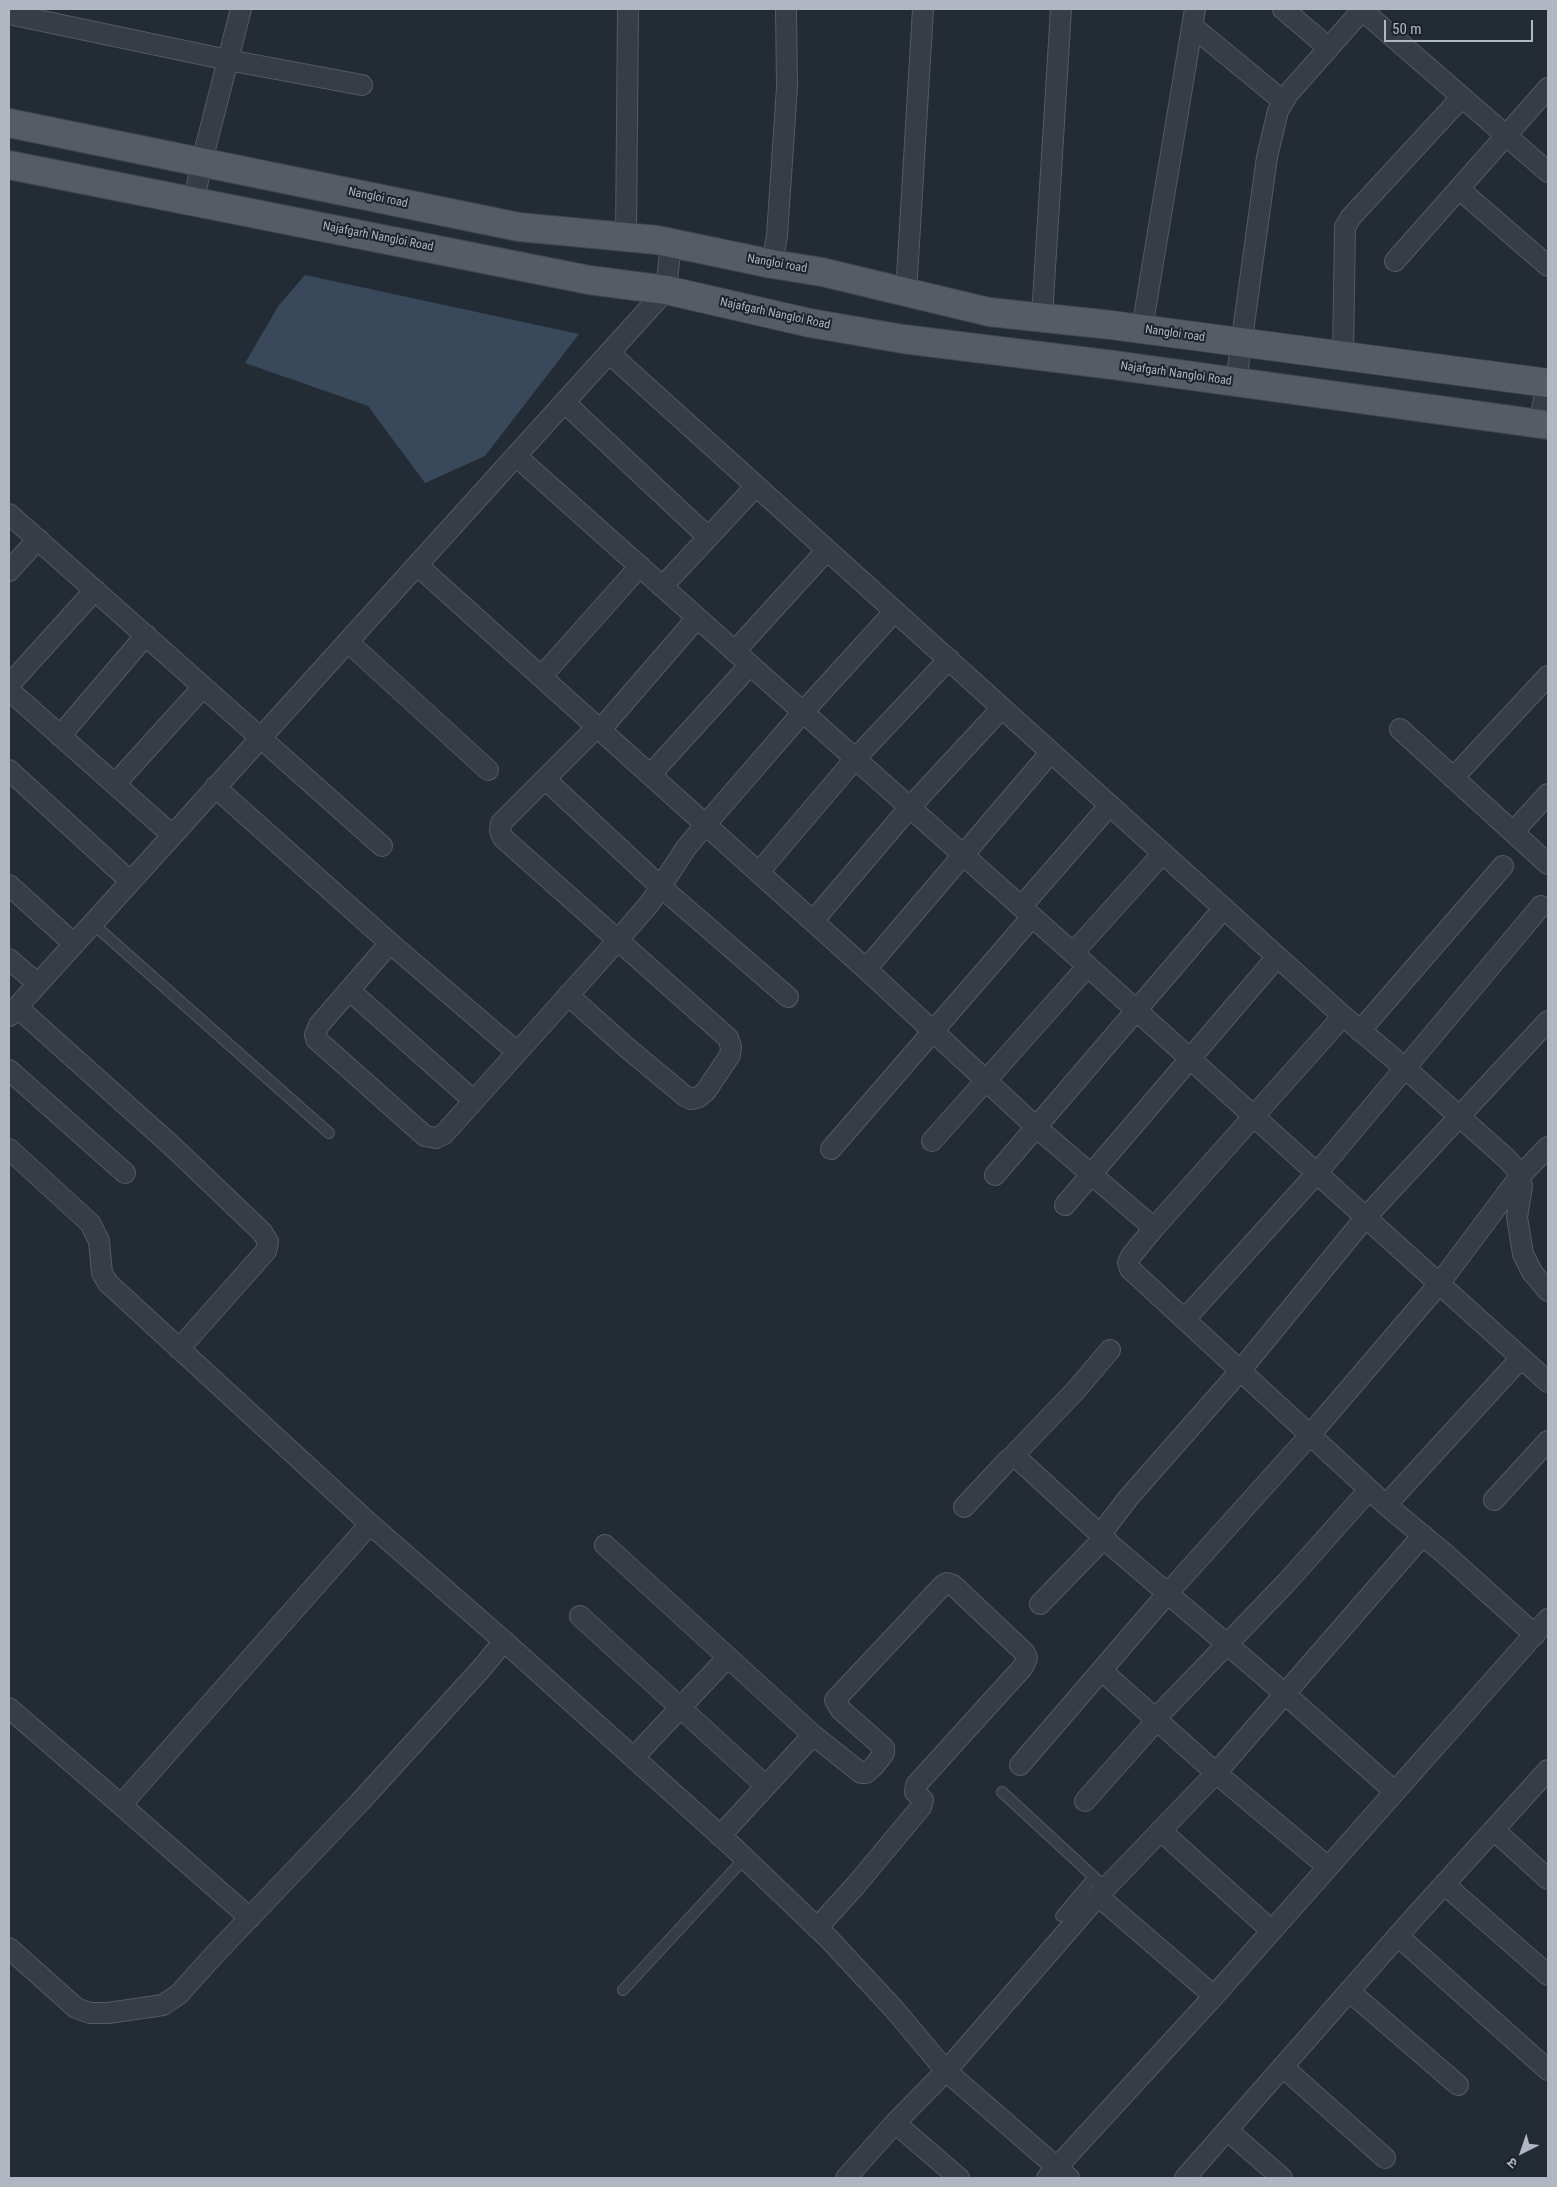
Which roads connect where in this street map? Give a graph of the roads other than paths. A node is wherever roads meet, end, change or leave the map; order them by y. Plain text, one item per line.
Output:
1 (241, 9) edge
2 (628, 9) edge
3 (786, 9) edge
4 (923, 9) edge
5 (1061, 9) edge
6 (1283, 9) edge
7 (1363, 10) edge
8 (9, 14) edge
9 (1193, 17) edge
10 (1329, 48) junction
11 (228, 60) junction
12 (362, 85) dead end
13 (1548, 88) edge
14 (1462, 97) junction
15 (1283, 101) junction
16 (9, 123) edge
17 (1506, 135) junction
18 (202, 161) junction
19 (9, 165) edge
20 (1548, 172) edge
21 (1459, 188) junction
22 (194, 200) junction
23 (626, 237) junction
24 (671, 243) junction
25 (1395, 261) dead end
26 (772, 264) junction
27 (1548, 266) edge
28 (666, 290) junction
29 (906, 293) junction
30 (1042, 317) junction
31 (1142, 329) junction
32 (1241, 342) junction
33 (609, 353) junction
34 (1343, 356) junction
35 (1236, 382) junction
36 (1548, 382) edge
37 (565, 403) junction
38 (1544, 424) edge
39 (516, 456) junction
40 (756, 486) junction
41 (9, 514) edge
42 (708, 536) junction
43 (38, 539) junction
44 (827, 550) junction
45 (417, 565) junction
46 (640, 566) junction
47 (9, 571) edge
48 (662, 586) junction
49 (95, 590) junction
50 (896, 612) junction
51 (697, 618) junction
52 (146, 635) junction
53 (348, 642) junction
54 (735, 652) junction
55 (949, 660) junction
56 (750, 665) junction
57 (542, 676) junction
58 (1548, 676) edge
59 (9, 685) edge
60 (203, 687) junction
61 (9, 690) edge
62 (1002, 708) junction
63 (803, 712) junction
64 (1400, 729) dead end
65 (596, 731) junction
66 (60, 736) junction
67 (260, 737) junction
68 (1051, 752) junction
69 (855, 759) junction
70 (9, 770) edge
71 (488, 770) dead end
72 (651, 774) junction
73 (1454, 778) junction
74 (545, 779) junction
75 (115, 784) junction
76 (215, 787) junction
77 (1548, 794) edge
78 (1110, 805) junction
79 (910, 807) junction
80 (706, 824) junction
81 (1513, 832) junction
82 (172, 835) junction
83 (382, 846) dead end
84 (1163, 853) junction
85 (964, 856) junction
86 (1548, 864) edge
87 (1503, 866) dead end
88 (759, 872) junction
89 (130, 881) junction
90 (9, 885) edge
91 (661, 887) junction
92 (1541, 906) dead end
93 (1224, 908) junction
94 (1027, 912) junction
95 (813, 921) junction
96 (92, 924) junction
97 (618, 940) junction
98 (390, 943) junction
99 (74, 944) junction
100 (1072, 953) junction
101 (1277, 956) junction
102 (9, 959) edge
103 (1087, 967) junction
104 (866, 969) junction
105 (38, 984) junction
106 (349, 990) junction
107 (568, 995) junction
108 (788, 997) dead end
109 (1136, 1011) junction
110 (13, 1012) edge
111 (1343, 1016) junction
112 (1548, 1021) edge
113 (1360, 1031) junction
114 (932, 1032) junction
115 (517, 1052) junction
116 (1190, 1059) junction
117 (1405, 1068) junction
118 (9, 1070) edge
119 (985, 1081) junction
120 (474, 1101) junction
121 (1254, 1116) junction
122 (1461, 1117) junction
123 (1036, 1127) junction
124 (329, 1133) dead end
125 (932, 1141) dead end
126 (1548, 1147) edge
127 (831, 1149) dead end
128 (9, 1150) edge
129 (125, 1173) dead end
130 (1090, 1174) junction
131 (1317, 1174) junction
132 (995, 1175) dead end
133 (1520, 1176) junction
134 (1065, 1205) dead end
135 (1366, 1218) junction
136 (1154, 1228) junction
137 (1439, 1284) junction
138 (1548, 1292) edge
139 (1185, 1319) junction
140 (179, 1349) junction
141 (1110, 1350) dead end
142 (1521, 1358) junction
143 (1240, 1371) junction
144 (1548, 1382) edge
145 (1310, 1435) junction
146 (1548, 1441) edge
147 (1012, 1457) junction
148 (1369, 1490) junction
149 (1494, 1500) dead end
150 (1386, 1505) junction
151 (964, 1507) dead end
152 (370, 1524) junction
153 (1423, 1535) junction
154 (1104, 1538) junction
155 (605, 1545) dead end
156 (1168, 1594) junction
157 (1040, 1604) dead end
158 (580, 1616) dead end
159 (1548, 1619) edge
160 (1535, 1635) junction
161 (504, 1641) junction
162 (1227, 1644) junction
163 (728, 1657) junction
164 (1102, 1671) junction
165 (1284, 1693) junction
166 (680, 1707) junction
167 (9, 1708) edge
168 (1156, 1719) junction
169 (813, 1735) junction
170 (634, 1757) junction
171 (1020, 1765) dead end
172 (1216, 1773) junction
173 (1547, 1773) edge
174 (766, 1786) junction
175 (1394, 1791) junction
176 (1002, 1792) dead end
177 (1084, 1801) dead end
178 (121, 1805) junction
179 (1494, 1830) junction
180 (1161, 1831) junction
181 (720, 1836) junction
182 (744, 1858) junction
183 (1328, 1866) junction
184 (1548, 1879) edge
185 (1444, 1884) junction
186 (1100, 1887) junction
187 (1061, 1916) dead end
188 (250, 1918) junction
189 (817, 1928) junction
190 (1272, 1931) junction
191 (1398, 1936) junction
192 (9, 1948) edge
193 (1548, 1975) edge
194 (623, 1990) dead end
195 (1349, 1991) junction
196 (1214, 1996) junction
197 (1283, 2067) junction
198 (1548, 2070) edge
199 (946, 2071) junction
200 (1458, 2085) dead end
201 (895, 2123) junction
202 (1227, 2130) junction
203 (1385, 2158) dead end
204 (1058, 2174) edge
205 (853, 2176) edge
206 (959, 2178) edge
207 (1184, 2178) edge
208 (1282, 2178) edge

1 - 11 street
2 - 23 street
3 - 26 street
4 - 29 street
5 - 30 street
6 - 10 street
7 - 10 street
7 - 14 street
8 - 11 street
9 - 15 street
9 - 31 street
10 - 15 street
11 - 12 street
11 - 18 street
13 - 17 street
14 - 17 street
14 - 34 street
15 - 32 street
16 - 18 main road, Nangloi road
17 - 20 street
17 - 21 street
18 - 22 street
18 - 23 main road, Nangloi road
19 - 22 main road, Najafgarh Nangloi Road
21 - 25 street
21 - 27 street
22 - 28 main road, Najafgarh Nangloi Road
23 - 24 main road, Nangloi road
24 - 26 main road, Nangloi road
24 - 28 street
26 - 29 main road, Nangloi road
28 - 33 street
28 - 35 main road, Najafgarh Nangloi Road
29 - 30 main road, Nangloi road
30 - 31 main road, Nangloi road
31 - 32 main road, Nangloi road
32 - 34 main road, Nangloi road
32 - 35 street
33 - 37 street
33 - 40 street
34 - 36 main road, Nangloi road
35 - 38 main road, Najafgarh Nangloi Road
36 - 38 street
37 - 39 street
37 - 42 street
39 - 45 street
39 - 46 street
40 - 42 street
40 - 44 street
41 - 43 street
42 - 48 street
43 - 47 street
43 - 49 street
44 - 50 street
44 - 54 street
45 - 53 street
45 - 57 street
46 - 48 street
46 - 57 street
48 - 51 street
49 - 52 street
49 - 59 street
50 - 55 street
50 - 63 street
51 - 54 street
51 - 65 street
52 - 60 street
52 - 66 street
53 - 67 street
53 - 71 street
54 - 56 street
55 - 62 street
55 - 69 street
56 - 63 street
56 - 72 street
57 - 65 street
58 - 73 street
60 - 67 street
60 - 75 street
61 - 66 street
62 - 68 street
62 - 79 street
63 - 69 street
63 - 80 street
64 - 73 street
65 - 72 street
65 - 74 street
66 - 75 street
67 - 76 street
67 - 83 street
68 - 78 street
68 - 85 street
69 - 79 street
69 - 88 street
70 - 89 street
72 - 80 street
73 - 81 street
74 - 91 street
74 - 97 street
75 - 82 street
76 - 82 street
76 - 98 street
77 - 81 street
78 - 84 street
78 - 94 street
79 - 85 street
79 - 95 street
80 - 88 street
80 - 91 street
81 - 86 street
82 - 89 street
84 - 93 street
84 - 100 street
85 - 94 street
85 - 104 street
87 - 113 street
88 - 95 street
89 - 96 street
90 - 99 street
91 - 97 street
91 - 108 street
92 - 117 street
93 - 101 street
93 - 109 street
94 - 100 street
94 - 114 street
95 - 104 street
96 - 99 street
96 - 124 lane
97 - 107 street
97 - 107 street
98 - 106 street
98 - 115 street
99 - 105 street
100 - 103 street
101 - 111 street
101 - 116 street
102 - 105 street
103 - 109 street
103 - 119 street
104 - 114 street
105 - 110 street
106 - 120 street
106 - 120 street
107 - 115 street
109 - 116 street
109 - 123 street
110 - 140 street
111 - 113 street
111 - 121 street
112 - 122 street
113 - 117 street
114 - 119 street
114 - 127 street
115 - 120 street
116 - 121 street
116 - 130 street
117 - 122 street
117 - 131 street
118 - 129 street
119 - 123 street
119 - 125 street
121 - 131 street
121 - 136 street
122 - 133 street
122 - 135 street
123 - 130 street
123 - 132 street
126 - 133 street
128 - 140 street
130 - 134 street
130 - 136 street
131 - 135 street
131 - 139 street
133 - 137 street
133 - 138 street
135 - 137 street
135 - 143 street
136 - 139 street
137 - 142 street
137 - 145 street
139 - 143 street
140 - 152 street
141 - 147 street
142 - 144 street
142 - 150 street
143 - 145 street
143 - 154 street
145 - 148 street
145 - 156 street
146 - 149 street
147 - 151 street
147 - 154 street
148 - 150 street
148 - 162 street
150 - 153 street
152 - 161 street
152 - 178 street
153 - 160 street
153 - 165 street
154 - 156 street
154 - 157 street
155 - 163 street
156 - 162 street
156 - 164 street
158 - 166 street
159 - 160 street
160 - 175 street
161 - 170 street
161 - 188 street
162 - 165 street
162 - 168 street
163 - 166 street
163 - 169 street
164 - 168 street
164 - 171 street
165 - 172 street
165 - 175 street
166 - 170 street
166 - 174 street
167 - 178 street
168 - 172 street
168 - 177 street
169 - 174 street
169 - 189 street
170 - 181 street
172 - 180 street
172 - 183 street
173 - 179 street
174 - 181 street
175 - 183 street
176 - 186 lane
178 - 188 street
179 - 184 street
179 - 185 street
180 - 186 street
180 - 190 street
181 - 182 street
182 - 189 street
182 - 194 lane
183 - 190 street
185 - 191 street
185 - 193 street
186 - 187 lane
186 - 196 street
186 - 199 street
188 - 192 street
189 - 199 street
190 - 196 street
191 - 195 street
191 - 198 street
195 - 197 street
195 - 200 street
196 - 204 street
197 - 202 street
197 - 203 street
199 - 201 street
199 - 204 street
201 - 205 street
201 - 206 street
202 - 207 street
202 - 208 street

